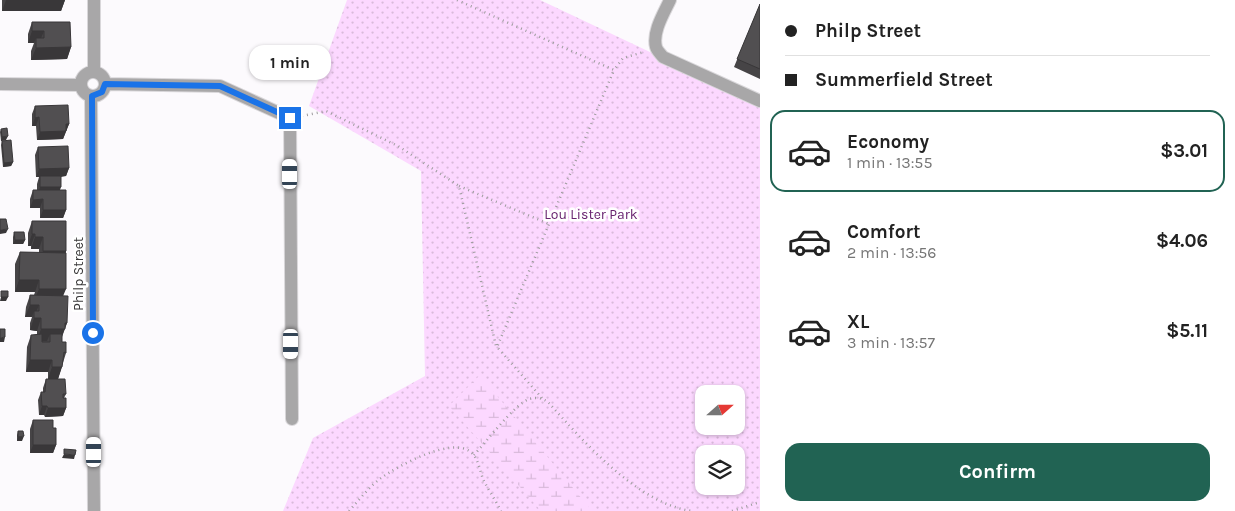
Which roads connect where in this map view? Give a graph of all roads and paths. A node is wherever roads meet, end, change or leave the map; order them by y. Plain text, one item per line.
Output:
1 (94, 0) edge
2 (457, 0) edge
3 (670, 0) edge
4 (656, 49) junction
5 (614, 70) junction
6 (94, 72) junction
7 (0, 84) edge
8 (105, 84) junction
9 (81, 85) junction
10 (92, 96) junction
11 (760, 101) edge
12 (290, 118) junction
13 (459, 186) junction
14 (549, 224) junction
15 (497, 348) junction
16 (542, 398) junction
17 (292, 419) dead end
18 (474, 455) junction
19 (760, 502) edge
20 (94, 511) edge
21 (348, 511) edge
22 (501, 511) edge
23 (692, 511) edge
24 (732, 511) edge

1 - 6 street
2 - 5 path
3 - 4 street
4 - 5 path
4 - 11 street
5 - 14 path
6 - 8 street
6 - 9 street
7 - 9 street
8 - 10 street
8 - 12 street
9 - 10 street
10 - 20 street, Philp Street
12 - 13 path
12 - 17 street
13 - 14 path
13 - 15 path
14 - 15 path
15 - 16 path
16 - 18 path
16 - 23 path
18 - 21 path
18 - 22 path
19 - 24 path

